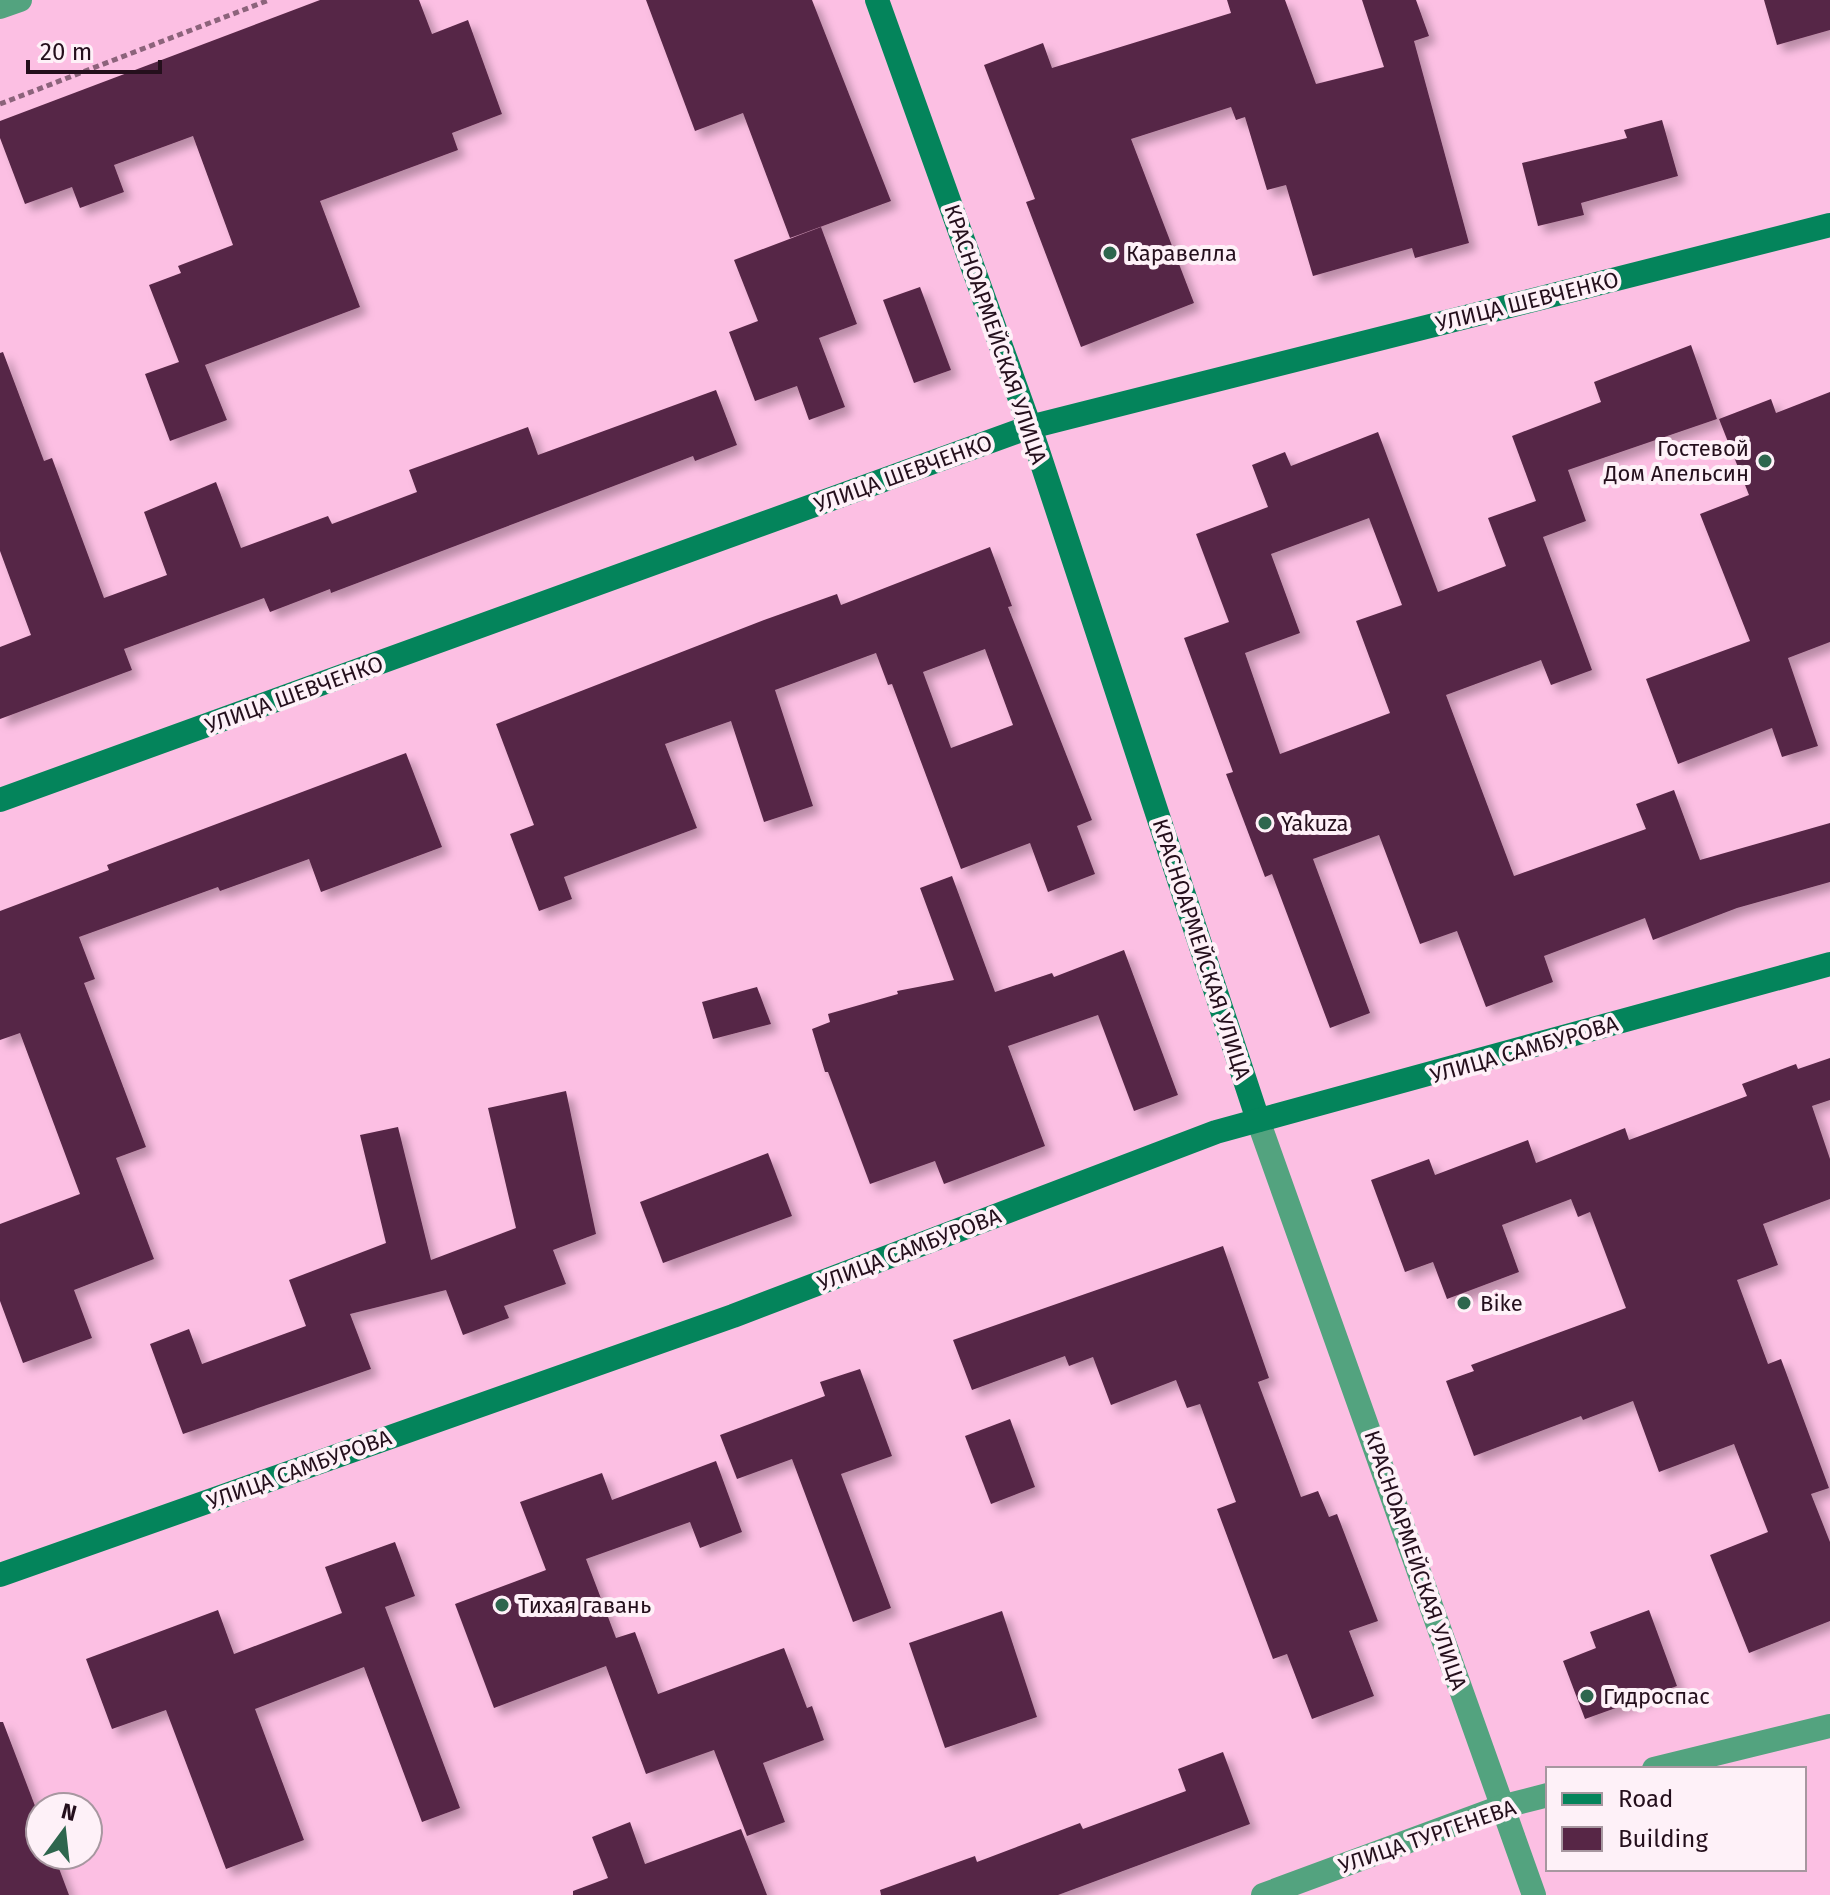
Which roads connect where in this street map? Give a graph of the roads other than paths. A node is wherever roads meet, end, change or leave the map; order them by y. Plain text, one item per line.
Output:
1 (20, 0) edge
2 (877, 0) edge
3 (0, 7) edge
4 (1830, 225) edge
5 (1030, 427) junction
6 (0, 800) edge
7 (1830, 964) edge
8 (1258, 1120) junction
9 (0, 1575) edge
10 (1830, 1726) edge
11 (1662, 1767) edge
12 (1546, 1796) edge
13 (1501, 1807) junction
14 (1263, 1895) edge
15 (1534, 1895) edge

1 - 3 street
2 - 5 street, КРАСНОАРМЕЙСКАЯ УЛИЦА
4 - 5 street, УЛИЦА ШЕВЧЕНКО
5 - 6 street, УЛИЦА ШЕВЧЕНКО
5 - 8 street, КРАСНОАРМЕЙСКАЯ УЛИЦА
7 - 8 street, УЛИЦА САМБУРОВА
8 - 9 street, УЛИЦА САМБУРОВА
8 - 13 street, КРАСНОАРМЕЙСКАЯ УЛИЦА
10 - 11 street
12 - 13 street, УЛИЦА ТУРГЕНЕВА
13 - 14 street, УЛИЦА ТУРГЕНЕВА
13 - 15 street, КРАСНОАРМЕЙСКАЯ УЛИЦА

